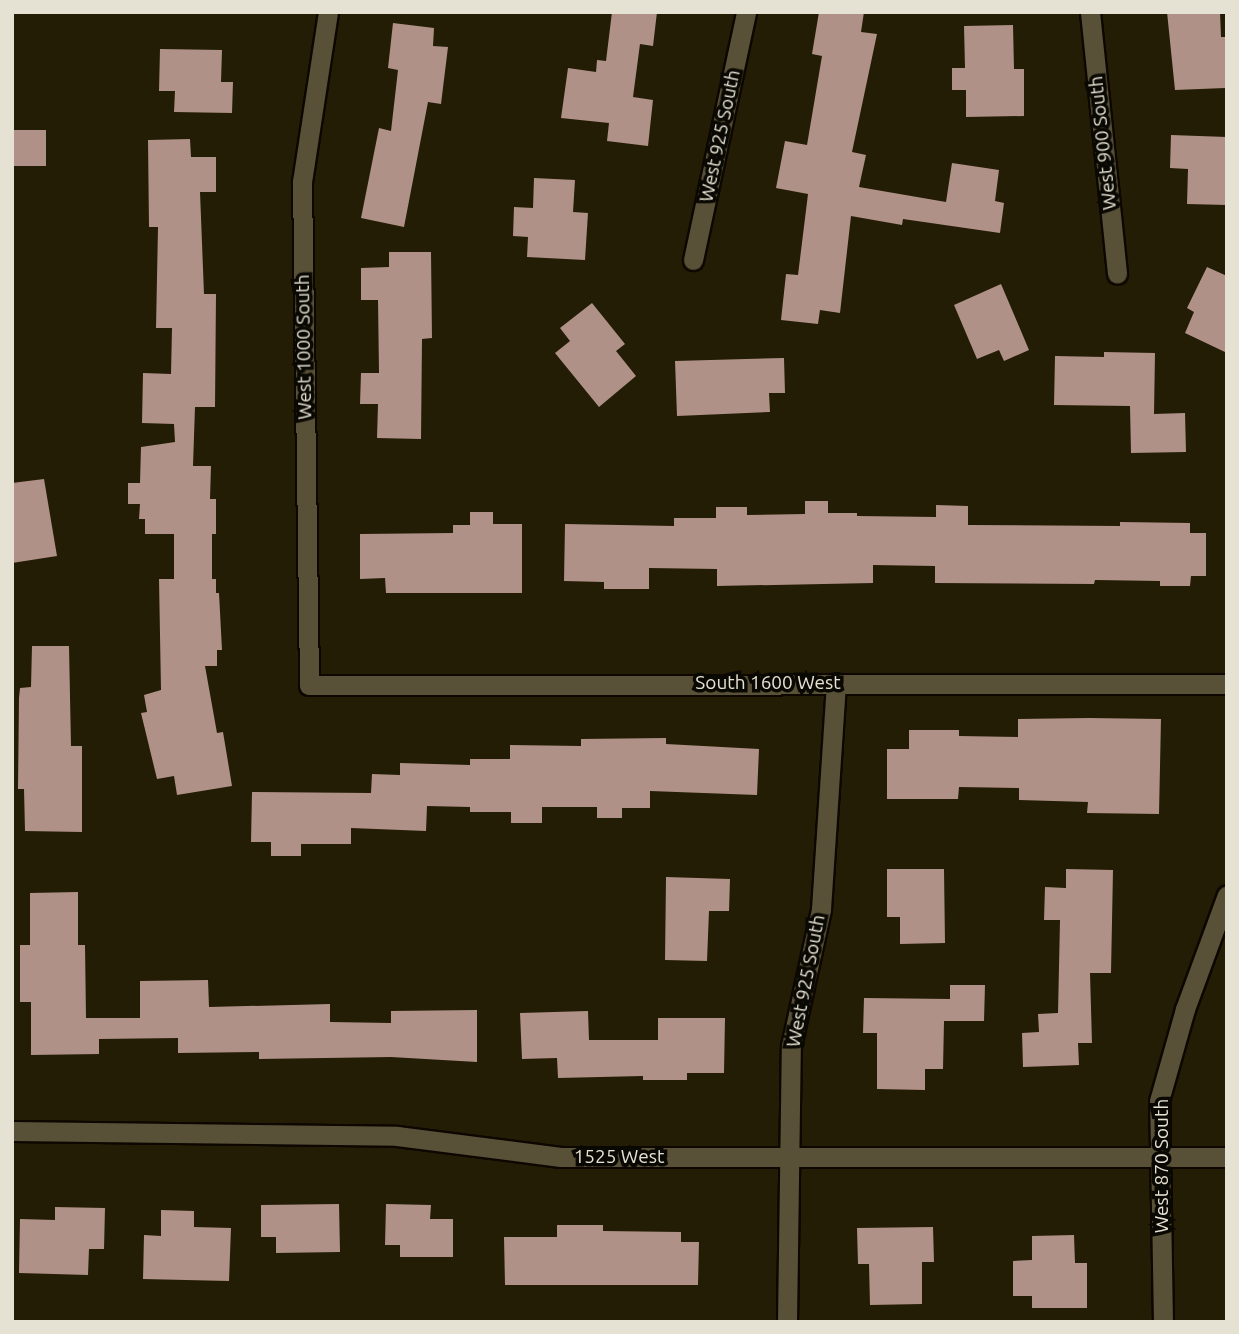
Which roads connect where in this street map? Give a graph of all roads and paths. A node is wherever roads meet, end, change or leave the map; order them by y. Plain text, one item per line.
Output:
1 (328, 12) edge
2 (746, 12) edge
3 (1090, 12) edge
4 (693, 260) dead end
5 (1117, 274) dead end
6 (836, 683) junction
7 (309, 685) joint
8 (1226, 689) edge
9 (1227, 895) edge
10 (12, 1131) edge
11 (788, 1156) junction
12 (1160, 1157) junction
13 (1227, 1157) edge
14 (787, 1322) edge
15 (1163, 1322) edge

1 - 7 street, West 1000 South
2 - 4 street, West 925 South
3 - 5 street, West 900 South
6 - 7 street, South 1600 West
6 - 8 street, South 1600 West
6 - 11 street, West 925 South
9 - 12 street, West 870 South
10 - 11 street, 1525 West
11 - 12 street, 1525 West
11 - 14 street, West 925 South
12 - 13 street, 1525 West
12 - 15 street, West 870 South

